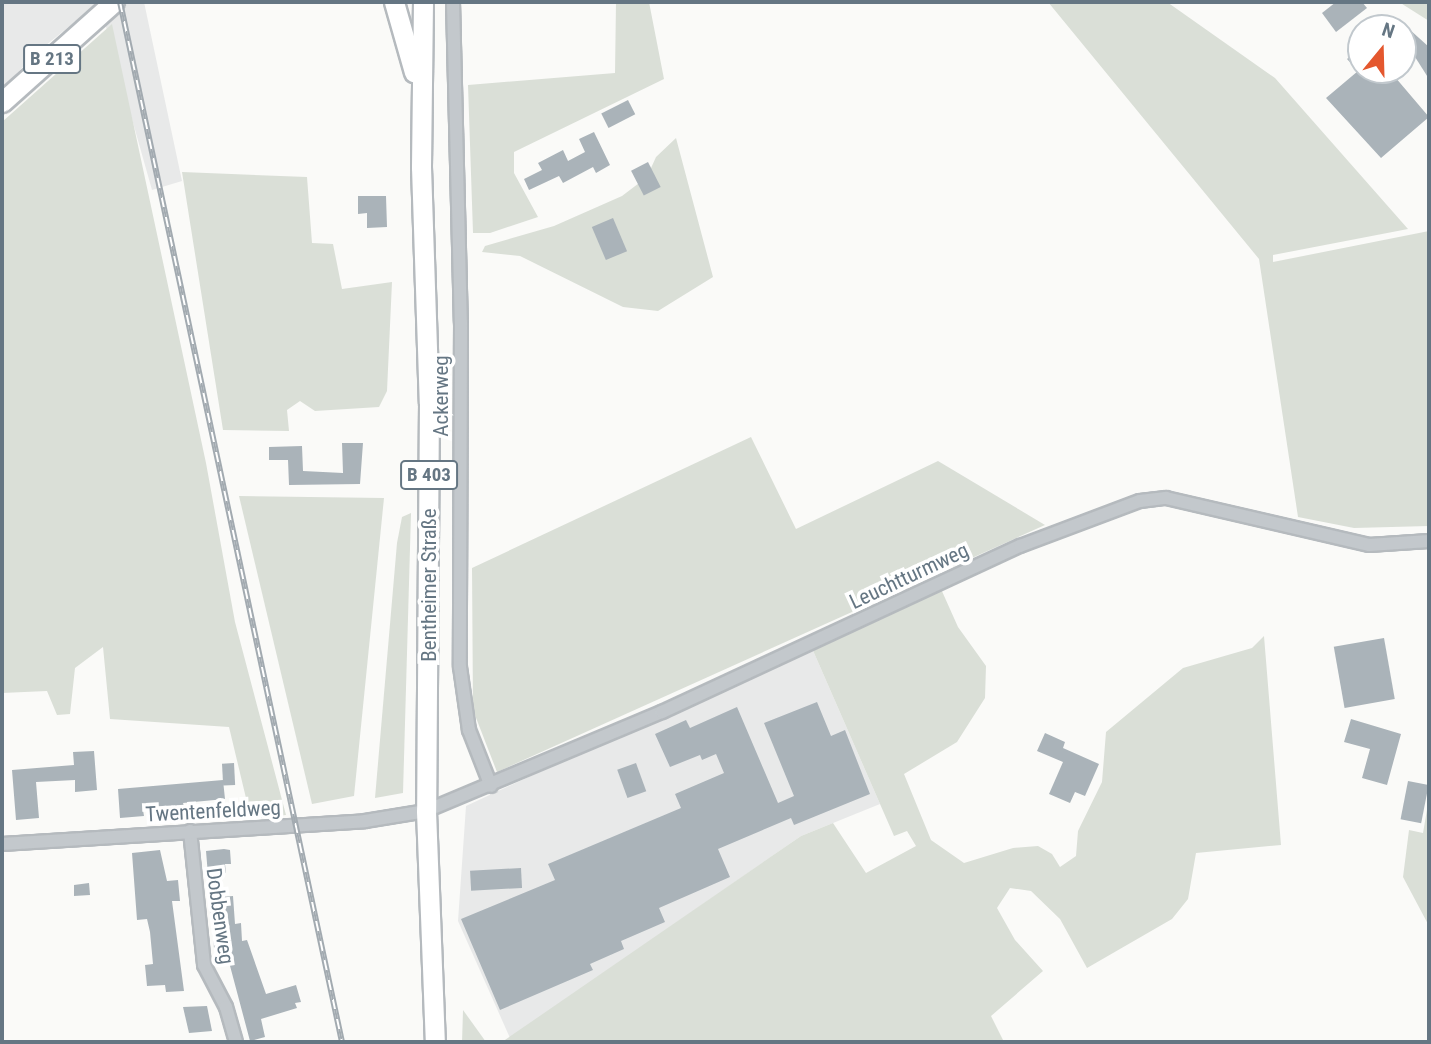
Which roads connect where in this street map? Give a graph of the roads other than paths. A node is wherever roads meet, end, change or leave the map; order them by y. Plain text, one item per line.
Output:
1 (394, 2) edge
2 (424, 2) edge
3 (453, 2) edge
4 (111, 6) edge
5 (2, 102) edge
6 (422, 143) junction
7 (1429, 541) edge
8 (491, 786) junction
9 (426, 811) junction
10 (190, 831) junction
11 (2, 844) edge
12 (236, 1042) edge
13 (435, 1042) edge

1 - 6 main road
2 - 6 main road, Bentheimer Straße / B 403
3 - 8 street, Ackerweg
4 - 5 main road, B 213
6 - 9 main road, Bentheimer Straße / B 403
7 - 8 street, Leuchtturmweg
8 - 9 street, Leuchtturmweg
9 - 10 street, Twentenfeldweg
9 - 13 main road, Bentheimer Straße / B 403
10 - 11 street, Twentenfeldweg
10 - 12 street, Dobbenweg

